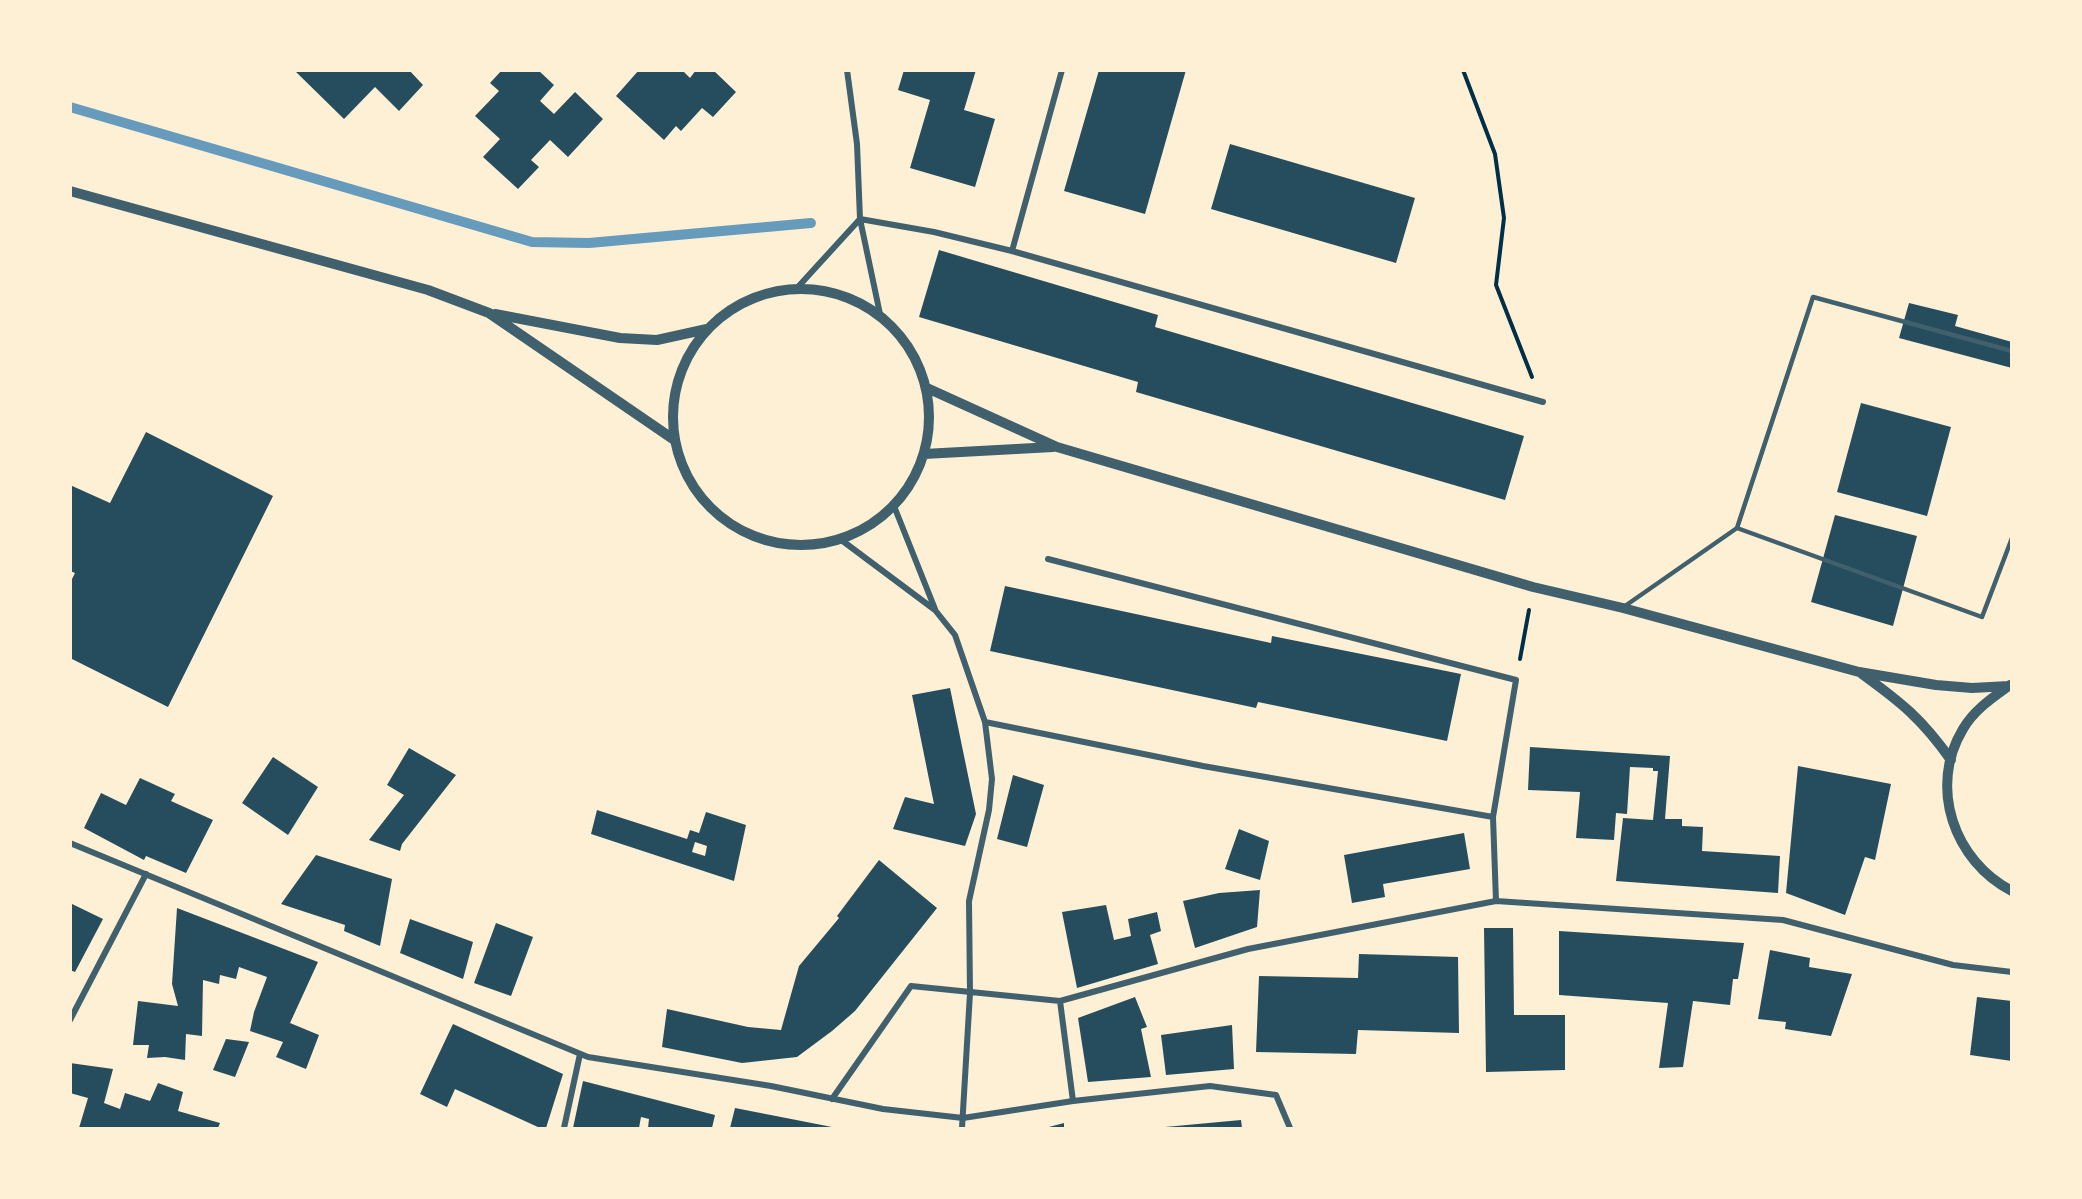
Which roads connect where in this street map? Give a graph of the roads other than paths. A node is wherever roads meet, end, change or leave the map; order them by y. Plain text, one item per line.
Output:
1 (847, 70) edge
2 (1062, 70) edge
3 (70, 190) edge
4 (860, 219) junction
5 (1011, 251) junction
6 (797, 288) junction
7 (489, 313) junction
8 (880, 314) junction
9 (707, 329) junction
10 (2012, 351) edge
11 (927, 388) junction
12 (1543, 402) road end
13 (673, 439) junction
14 (1057, 447) junction
15 (924, 454) junction
16 (894, 506) junction
17 (1737, 528) junction
18 (2012, 538) edge
19 (840, 539) junction
20 (1047, 559) dead end
21 (1623, 608) junction
22 (935, 610) junction
23 (1859, 672) junction
24 (2010, 685) edge
25 (985, 722) junction
26 (1951, 760) junction
27 (1493, 817) junction
28 (70, 843) edge
29 (146, 874) junction
30 (2012, 891) edge
31 (1496, 901) junction
32 (2012, 972) edge
33 (970, 993) junction
34 (1060, 1001) junction
35 (70, 1020) edge
36 (580, 1054) junction
37 (832, 1099) junction
38 (1073, 1101) junction
39 (963, 1118) junction
40 (564, 1128) edge
41 (962, 1128) edge
42 (1290, 1128) edge

1 - 4 street
2 - 5 street
3 - 7 street
4 - 5 street
4 - 6 street
4 - 8 street
5 - 12 street
6 - 8 street
6 - 9 street
7 - 9 street
7 - 13 street
8 - 11 street
9 - 13 street
10 - 17 lane
11 - 14 street
11 - 15 street
13 - 19 street
14 - 15 street
14 - 21 street
15 - 16 street
16 - 19 street
16 - 22 street
17 - 18 lane
17 - 21 lane
19 - 22 street
20 - 27 street
21 - 23 street
22 - 25 street
23 - 24 street
23 - 26 street
24 - 26 street
25 - 27 street
25 - 33 street
26 - 30 street
27 - 31 street
28 - 29 street
29 - 35 street
29 - 36 street
31 - 32 street
31 - 34 street
33 - 34 street
33 - 37 street
33 - 39 street
34 - 38 street
36 - 37 street
36 - 40 street
37 - 39 street
38 - 39 street
38 - 42 street
39 - 41 street

